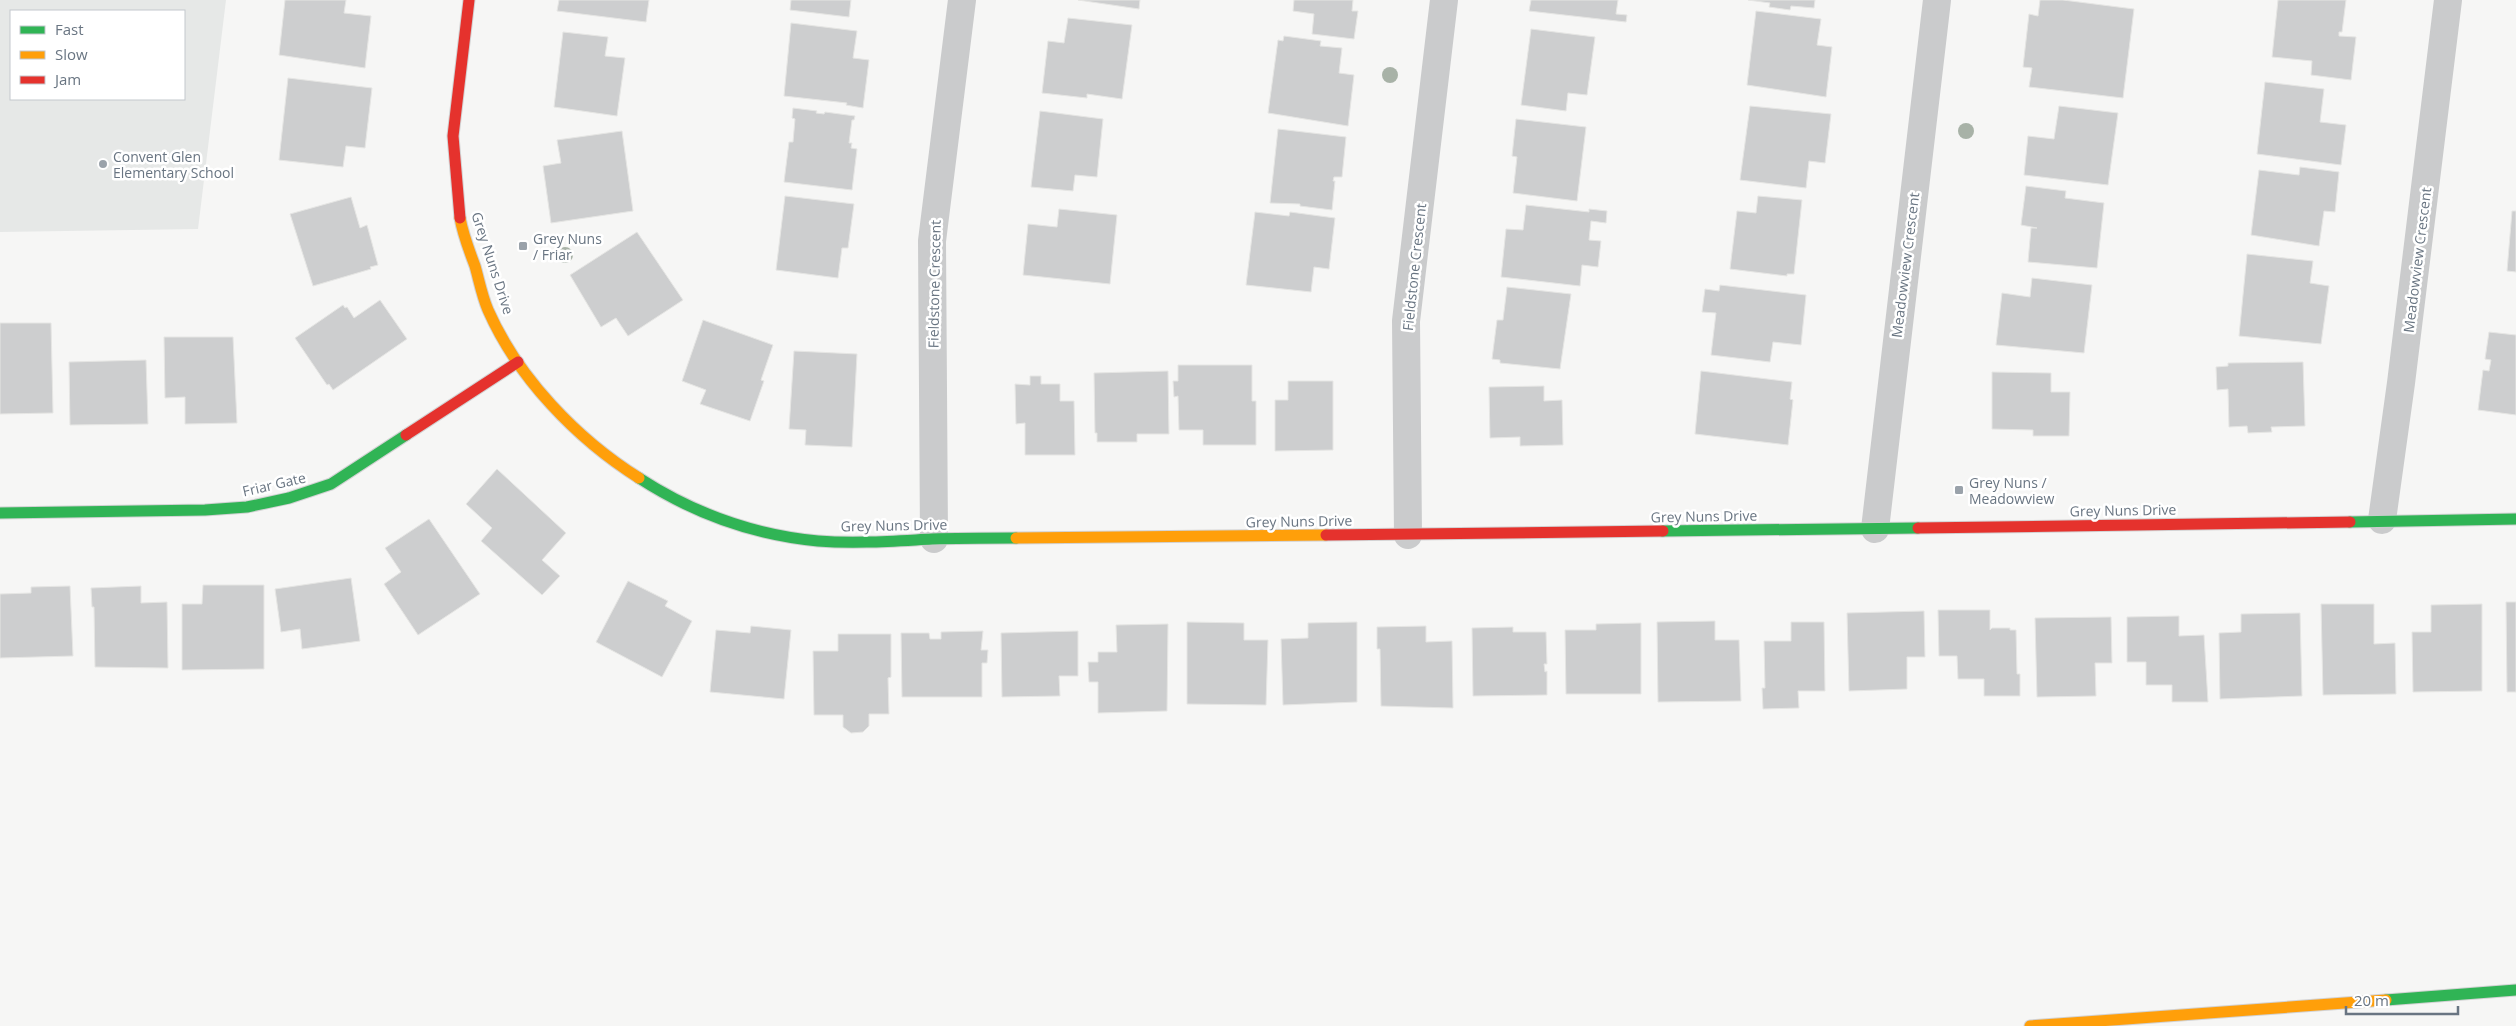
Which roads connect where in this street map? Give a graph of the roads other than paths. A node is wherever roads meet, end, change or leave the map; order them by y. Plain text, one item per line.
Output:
1 (469, 0) edge
2 (962, 0) edge
3 (1444, 0) edge
4 (1936, 0) edge
5 (2448, 0) edge
6 (518, 362) junction
7 (0, 513) edge
8 (2516, 519) edge
9 (2382, 520) junction
10 (1875, 529) junction
11 (1408, 535) junction
12 (934, 539) junction
13 (2516, 990) edge
14 (2030, 1026) edge

1 - 6 main road, Grey Nuns Drive
2 - 12 street, Fieldstone Crescent
3 - 11 street, Fieldstone Crescent
4 - 10 street, Meadowview Crescent
5 - 9 street, Meadowview Crescent
6 - 7 main road, Friar Gate
6 - 12 main road, Grey Nuns Drive
8 - 9 main road, Grey Nuns Drive
9 - 10 main road, Grey Nuns Drive
10 - 11 main road, Grey Nuns Drive
11 - 12 main road, Grey Nuns Drive
13 - 14 main road

